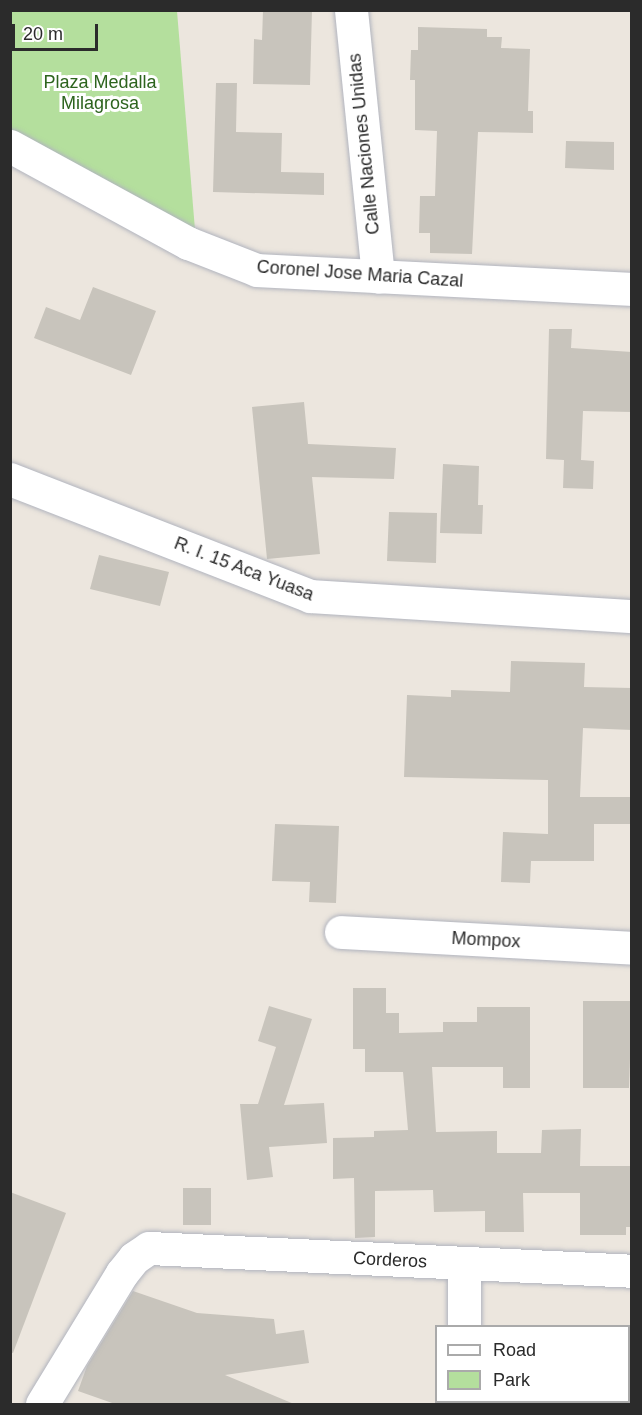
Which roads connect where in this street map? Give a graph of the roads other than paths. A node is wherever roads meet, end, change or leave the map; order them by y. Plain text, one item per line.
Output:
1 (351, 10) edge
2 (10, 146) edge
3 (378, 277) junction
4 (632, 289) edge
5 (10, 479) edge
6 (632, 616) edge
7 (341, 932) dead end
8 (632, 948) edge
9 (464, 1264) junction
10 (632, 1271) edge
11 (464, 1325) edge
12 (42, 1404) edge

1 - 3 street, Calle Naciones Unidas
2 - 3 street, Coronel Jose Maria Cazal
3 - 4 street, Coronel Jose Maria Cazal
5 - 6 street, R. I. 15 Aca Yuasa
7 - 8 street, Mompox
9 - 10 street, Corderos
9 - 11 street
9 - 12 street, Corderos

